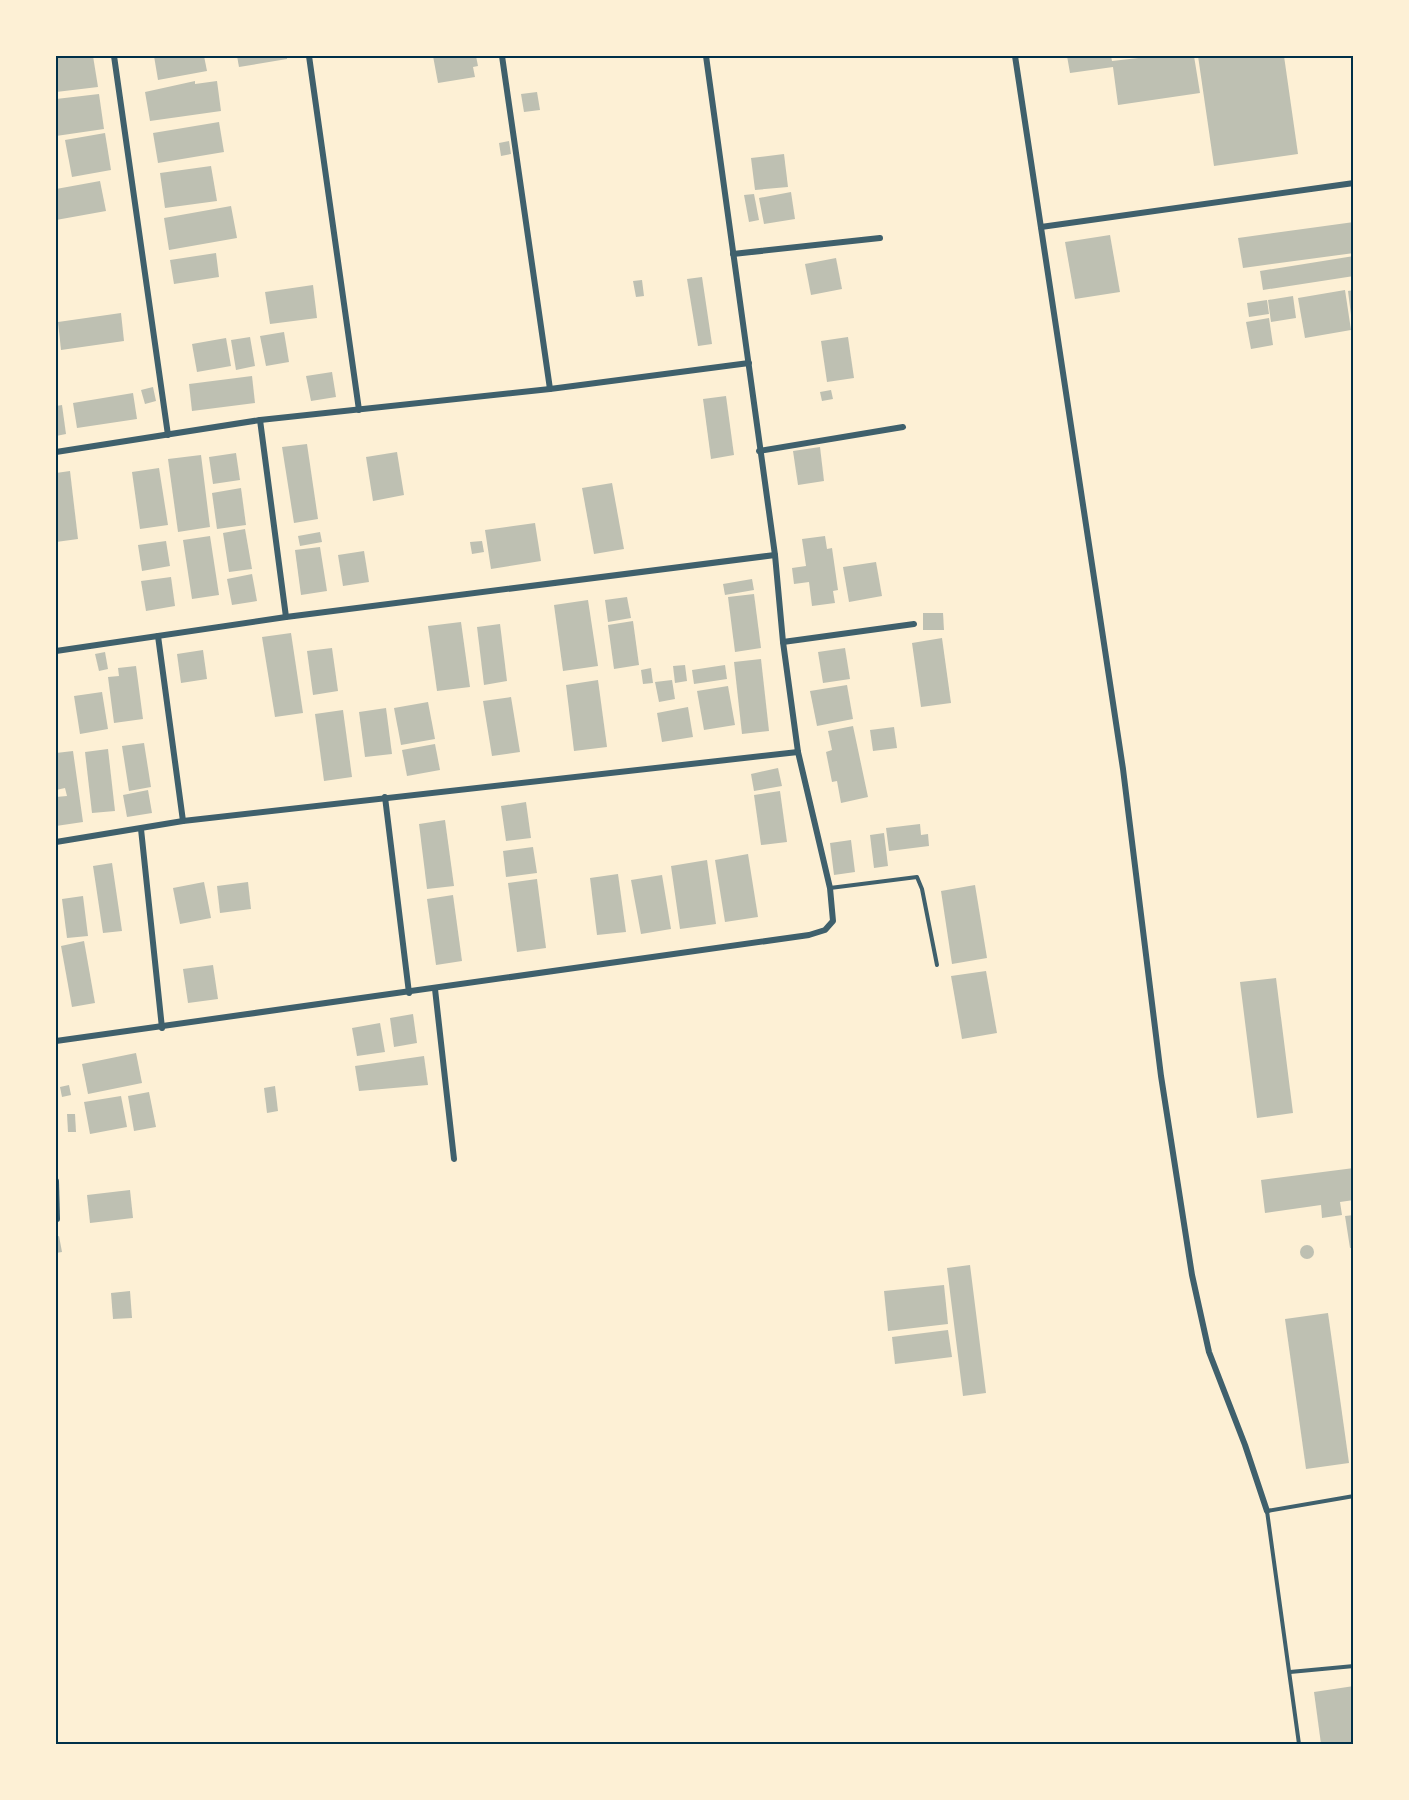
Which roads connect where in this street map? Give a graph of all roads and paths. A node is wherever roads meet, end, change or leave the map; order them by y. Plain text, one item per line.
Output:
1 (114, 56) edge
2 (309, 56) edge
3 (502, 56) edge
4 (706, 56) edge
5 (1015, 56) edge
6 (1353, 183) edge
7 (1041, 227) junction
8 (880, 238) dead end
9 (733, 255) junction
10 (749, 363) junction
11 (550, 389) junction
12 (359, 410) junction
13 (260, 420) junction
14 (903, 427) dead end
15 (168, 435) junction
16 (759, 451) junction
17 (56, 452) edge
18 (775, 555) junction
19 (286, 617) junction
20 (914, 624) dead end
21 (158, 636) junction
22 (783, 642) junction
23 (56, 651) edge
24 (798, 752) junction
25 (385, 797) junction
26 (183, 821) junction
27 (141, 829) junction
28 (56, 842) edge
29 (830, 888) junction
30 (937, 965) dead end
31 (435, 989) junction
32 (409, 993) junction
33 (162, 1028) junction
34 (56, 1041) edge
35 (454, 1159) dead end
36 (56, 1181) edge
37 (57, 1219) dead end
38 (1353, 1496) edge
39 (1267, 1511) junction
40 (1353, 1666) edge
41 (1290, 1672) junction
42 (1299, 1744) edge

1 - 15 street
2 - 12 street
3 - 11 street
4 - 9 street
5 - 7 street
6 - 7 street
7 - 39 street
8 - 9 street
9 - 10 street
10 - 11 street
10 - 16 street
11 - 12 street
12 - 13 street
13 - 15 street
13 - 19 street
14 - 16 street
15 - 17 street
16 - 18 street
18 - 19 street
18 - 22 street
19 - 21 street
20 - 22 street
21 - 23 street
21 - 26 street
22 - 24 street
24 - 25 street
24 - 29 street
25 - 26 street
25 - 32 street
26 - 27 street
27 - 28 street
27 - 33 street
29 - 30 lane
29 - 31 street
31 - 32 street
31 - 35 street
32 - 33 street
33 - 34 street
36 - 37 street
38 - 39 lane
39 - 41 lane
40 - 41 lane
41 - 42 lane

